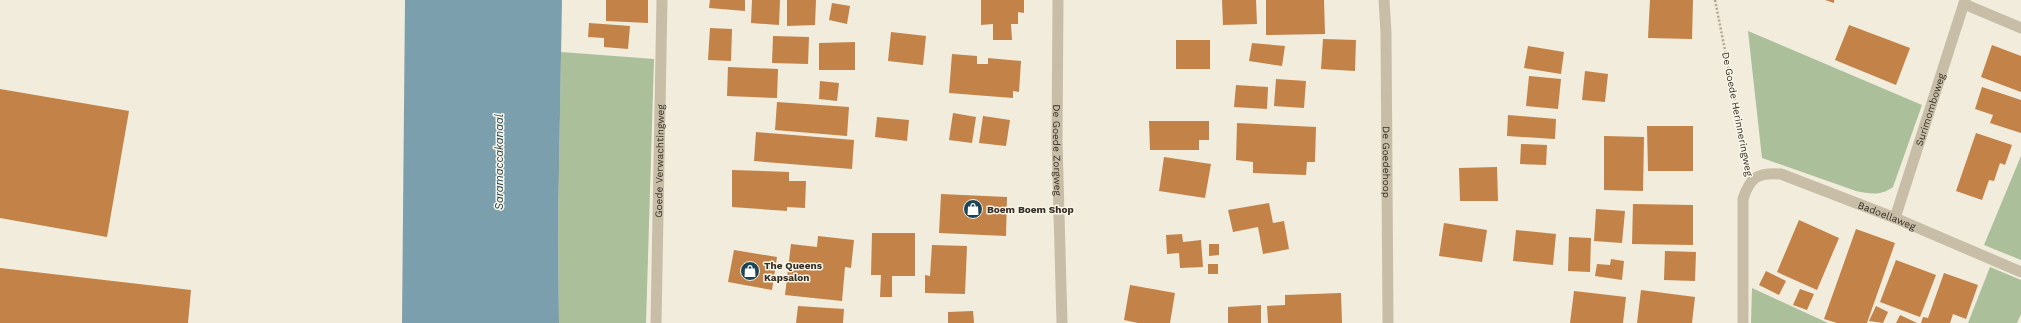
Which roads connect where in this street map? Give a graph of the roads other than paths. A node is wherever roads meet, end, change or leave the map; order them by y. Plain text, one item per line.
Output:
1 (662, 0) edge
2 (1058, 0) edge
3 (1384, 0) edge
4 (1965, 2) edge
5 (2021, 28) edge
6 (1751, 181) joint
7 (1895, 218) junction
8 (2021, 272) edge
9 (656, 323) edge
10 (1062, 323) edge
11 (1388, 323) edge
12 (1743, 323) edge

1 - 9 street, Goede Verwachtingweg
2 - 10 street, De Goede Zorgweg
3 - 11 street, De Goedehoop
4 - 5 street
4 - 7 street, Surimomboweg
6 - 7 street, Badoellaweg
6 - 12 street, De Goede Herinneringweg
7 - 8 street, Badoellaweg

